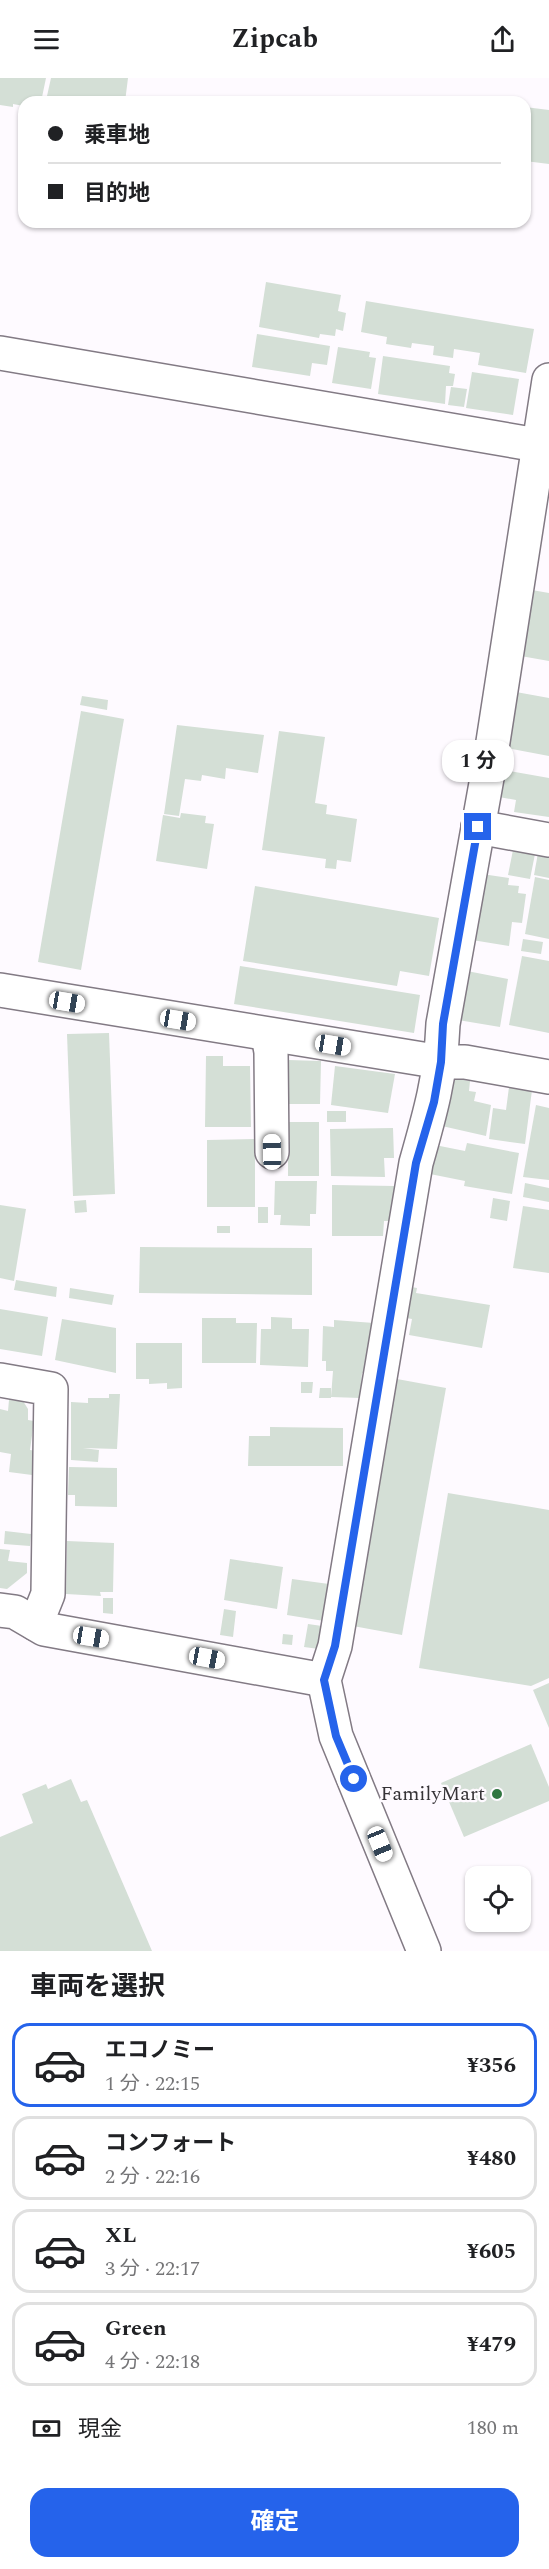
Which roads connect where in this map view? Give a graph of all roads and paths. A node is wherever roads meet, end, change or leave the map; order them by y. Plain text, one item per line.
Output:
1 (0, 353) edge
2 (549, 380) edge
3 (543, 446) edge
4 (478, 827) junction
5 (549, 840) edge
6 (0, 990) edge
7 (268, 1035) junction
8 (441, 1062) junction
9 (549, 1077) edge
10 (272, 1152) dead end
11 (0, 1380) edge
12 (0, 1610) edge
13 (36, 1624) junction
14 (324, 1680) junction
15 (424, 1951) edge

1 - 3 street
2 - 3 street
3 - 4 street
4 - 5 street
4 - 8 street
6 - 7 street
7 - 8 street
7 - 10 street
8 - 9 street
8 - 14 street
11 - 13 street
12 - 13 street
13 - 14 street
14 - 15 street

